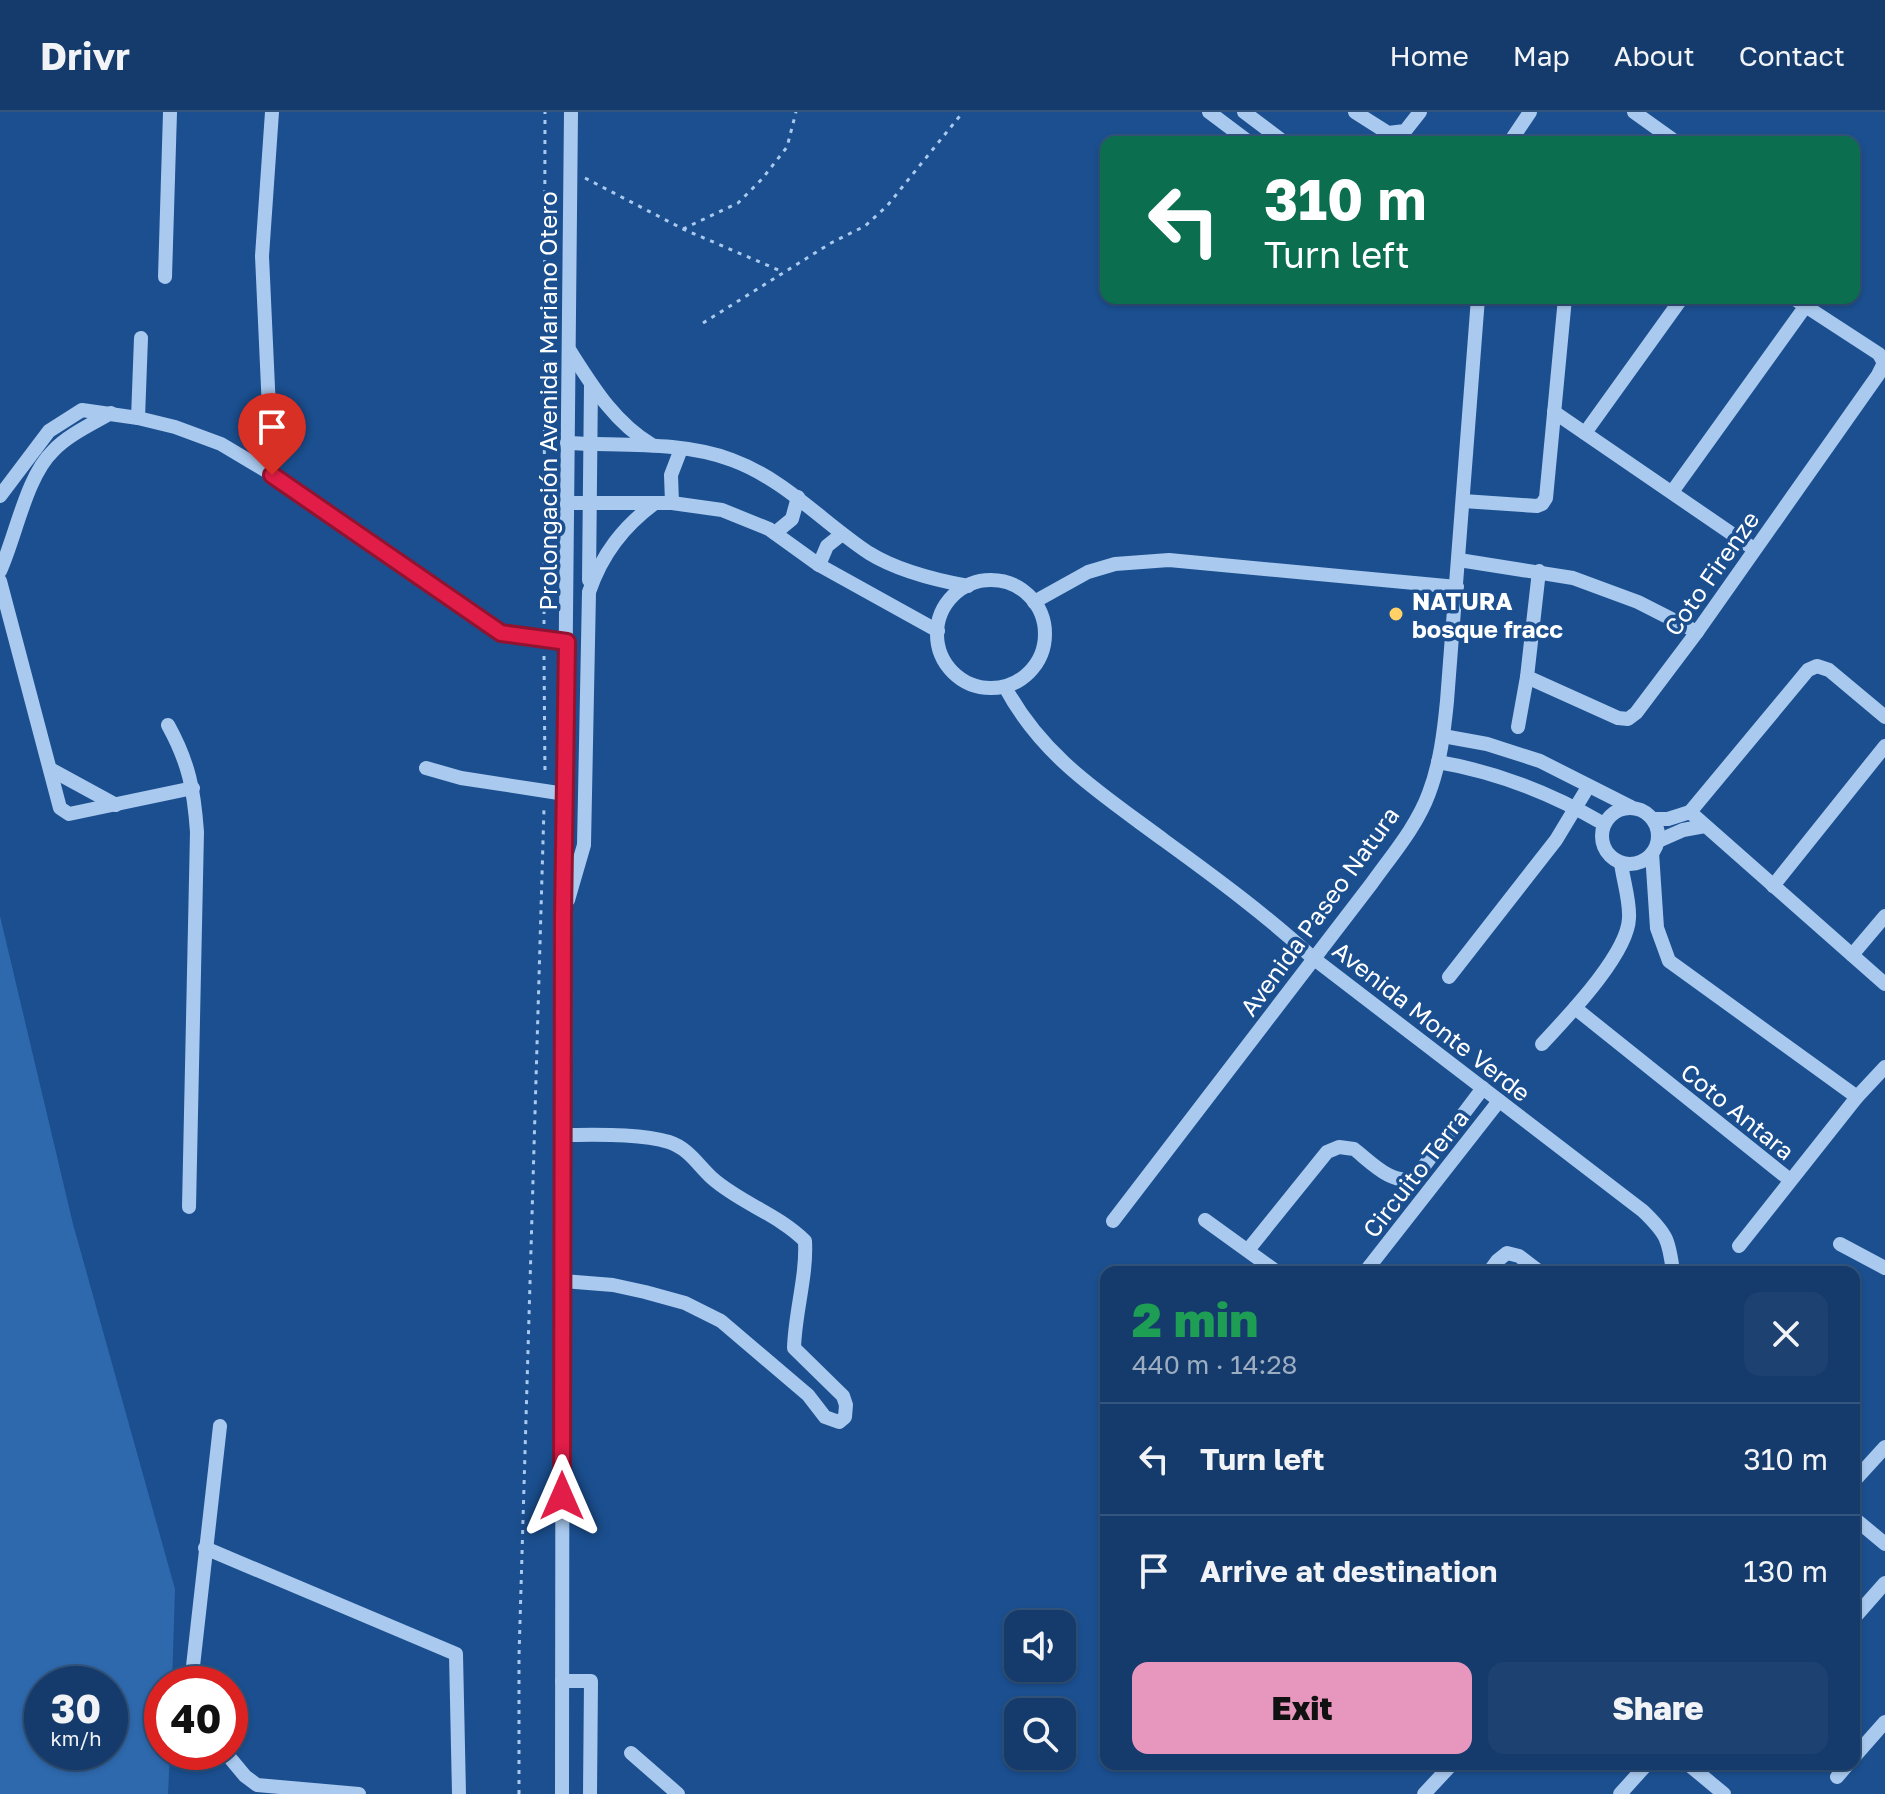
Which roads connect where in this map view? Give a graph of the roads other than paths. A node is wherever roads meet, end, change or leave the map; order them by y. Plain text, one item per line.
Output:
1 (170, 112) edge
2 (272, 112) edge
3 (571, 112) edge
4 (1209, 112) edge
5 (1244, 112) edge
6 (1355, 112) edge
7 (1420, 112) edge
8 (1530, 112) edge
9 (1634, 112) edge
10 (1241, 136) edge
11 (1276, 136) edge
12 (1514, 136) edge
13 (1668, 136) edge
14 (165, 277) dead end
15 (1478, 304) edge
16 (1564, 304) edge
17 (1678, 304) edge
18 (1798, 304) edge
19 (1802, 304) edge
20 (141, 338) dead end
21 (570, 351) junction
22 (591, 384) junction
23 (1554, 412) junction
24 (111, 413) junction
25 (138, 418) junction
26 (1585, 433) junction
27 (567, 443) junction
28 (591, 444) junction
29 (656, 447) junction
30 (681, 449) junction
31 (272, 475) junction
32 (1672, 492) junction
33 (0, 496) edge
34 (798, 497) junction
35 (1463, 501) junction
36 (567, 503) junction
37 (590, 503) junction
38 (655, 503) junction
39 (672, 503) junction
40 (775, 533) junction
41 (842, 534) junction
42 (1754, 549) junction
43 (1459, 560) junction
44 (819, 565) junction
45 (0, 571) edge
46 (1539, 571) junction
47 (0, 581) edge
48 (968, 586) junction
49 (1457, 587) junction
50 (589, 592) junction
51 (1034, 602) junction
52 (938, 631) junction
53 (1697, 632) junction
54 (567, 642) junction
55 (1527, 677) junction
56 (1005, 687) junction
57 (1885, 717) edge
58 (168, 725) dead end
59 (1518, 727) dead end
60 (1443, 736) junction
61 (1885, 746) edge
62 (1438, 762) junction
63 (426, 768) dead end
64 (50, 769) junction
65 (1588, 787) junction
66 (193, 788) junction
67 (565, 794) junction
68 (116, 805) junction
69 (1631, 807) junction
70 (1577, 808) junction
71 (1690, 812) junction
72 (1653, 819) junction
73 (1604, 824) junction
74 (1705, 826) junction
75 (1655, 847) junction
76 (1621, 863) junction
77 (1773, 886) junction
78 (563, 916) junction
79 (1885, 916) edge
80 (1852, 955) junction
81 (1313, 958) junction
82 (1449, 977) dead end
83 (1885, 984) edge
84 (1575, 1008) junction
85 (1542, 1044) dead end
86 (1885, 1067) edge
87 (1483, 1088) junction
88 (1857, 1097) junction
89 (1499, 1101) junction
90 (563, 1135) junction
91 (1790, 1180) junction
92 (189, 1207) dead end
93 (1205, 1220) dead end
94 (1113, 1221) dead end
95 (1840, 1244) dead end
96 (1739, 1246) dead end
97 (1248, 1250) junction
98 (1269, 1266) edge
99 (1370, 1266) edge
100 (1493, 1266) edge
101 (1532, 1266) edge
102 (1672, 1266) edge
103 (1885, 1268) edge
104 (563, 1281) junction
105 (220, 1426) dead end
106 (1885, 1447) edge
107 (1860, 1474) edge
108 (1860, 1523) edge
109 (1885, 1544) edge
110 (205, 1548) junction
111 (1885, 1583) edge
112 (1860, 1611) edge
113 (193, 1666) edge
114 (562, 1681) junction
115 (1885, 1722) edge
116 (1860, 1750) edge
117 (631, 1753) dead end
118 (240, 1770) edge
119 (1446, 1770) edge
120 (1642, 1770) edge
121 (1695, 1770) edge
122 (1843, 1770) edge
123 (1837, 1777) dead end
124 (359, 1794) edge
125 (459, 1794) edge
126 (562, 1794) edge
127 (590, 1794) edge
128 (678, 1794) edge
129 (1424, 1794) edge
130 (1620, 1794) edge
131 (1724, 1794) edge

1 - 14 street
2 - 31 street
3 - 21 street, Prolongación Avenida Mariano Otero
4 - 10 street
5 - 11 street
6 - 7 street
8 - 12 street
9 - 13 street
15 - 35 street, Avenida Paseo Natura
16 - 23 street
17 - 26 street
18 - 32 street
19 - 42 street, Coto Firenze
20 - 25 street
21 - 22 street
21 - 27 street, Prolongación Avenida Mariano Otero
22 - 28 street
22 - 29 street
23 - 26 street
23 - 35 street
24 - 25 street
24 - 33 street
24 - 45 street
25 - 31 street
26 - 32 street
27 - 28 street
27 - 36 street, Prolongación Avenida Mariano Otero
28 - 29 street
28 - 37 street
29 - 30 street
30 - 34 street
30 - 39 street
31 - 54 street
32 - 42 street
34 - 40 street
34 - 41 street
35 - 43 street, Avenida Paseo Natura
36 - 37 street
36 - 54 street, Prolongación Avenida Mariano Otero
37 - 38 street
37 - 50 street
38 - 39 street
38 - 50 street
39 - 40 street
40 - 44 street
41 - 44 street
41 - 48 street
42 - 53 street, Coto Firenze
43 - 46 street
43 - 49 street, Avenida Paseo Natura
44 - 52 street
46 - 53 street
46 - 55 street
47 - 64 street
48 - 51 street
48 - 52 street
49 - 51 street
49 - 60 street, Avenida Paseo Natura
50 - 78 street
51 - 56 street
52 - 56 street
53 - 55 street, Coto Firenze
54 - 67 street, Prolongación Avenida Mariano Otero
55 - 59 street
56 - 81 street, Avenida Monte Verde
57 - 71 street
58 - 66 street
60 - 62 street, Avenida Paseo Natura
60 - 65 street
61 - 77 street
62 - 70 street
62 - 81 street, Avenida Paseo Natura
63 - 67 street
64 - 68 street
64 - 68 street
65 - 69 street
65 - 70 street
66 - 68 street
66 - 92 street
67 - 78 street, Prolongación Avenida Mariano Otero
69 - 72 street
69 - 73 street
70 - 73 street
70 - 82 street
71 - 72 street
71 - 74 street
72 - 75 street
73 - 76 street
74 - 75 street
74 - 77 street
75 - 76 street
75 - 88 street
76 - 84 street
77 - 80 street
78 - 90 street, Prolongación Avenida Mariano Otero
79 - 80 street
80 - 83 street
81 - 87 street, Avenida Monte Verde
81 - 94 street, Avenida Paseo Natura
84 - 85 street
84 - 91 street, Coto Antara
86 - 88 street, Coto Antara
87 - 89 street, Avenida Monte Verde
87 - 97 street
88 - 91 street, Coto Antara
89 - 99 street, Circuito Terra
89 - 102 street, Avenida Monte Verde
90 - 104 street, Prolongación Avenida Mariano Otero
90 - 104 street
91 - 96 street
93 - 97 street
95 - 103 street
97 - 98 street
100 - 101 street
104 - 114 street, Prolongación Avenida Mariano Otero
105 - 110 street
106 - 107 street
108 - 109 street
110 - 113 street
110 - 125 street
111 - 112 street
114 - 126 street, Prolongación Avenida Mariano Otero
114 - 127 street
115 - 116 street
117 - 128 street
118 - 124 street
119 - 129 street
120 - 130 street
121 - 131 street
122 - 123 street

